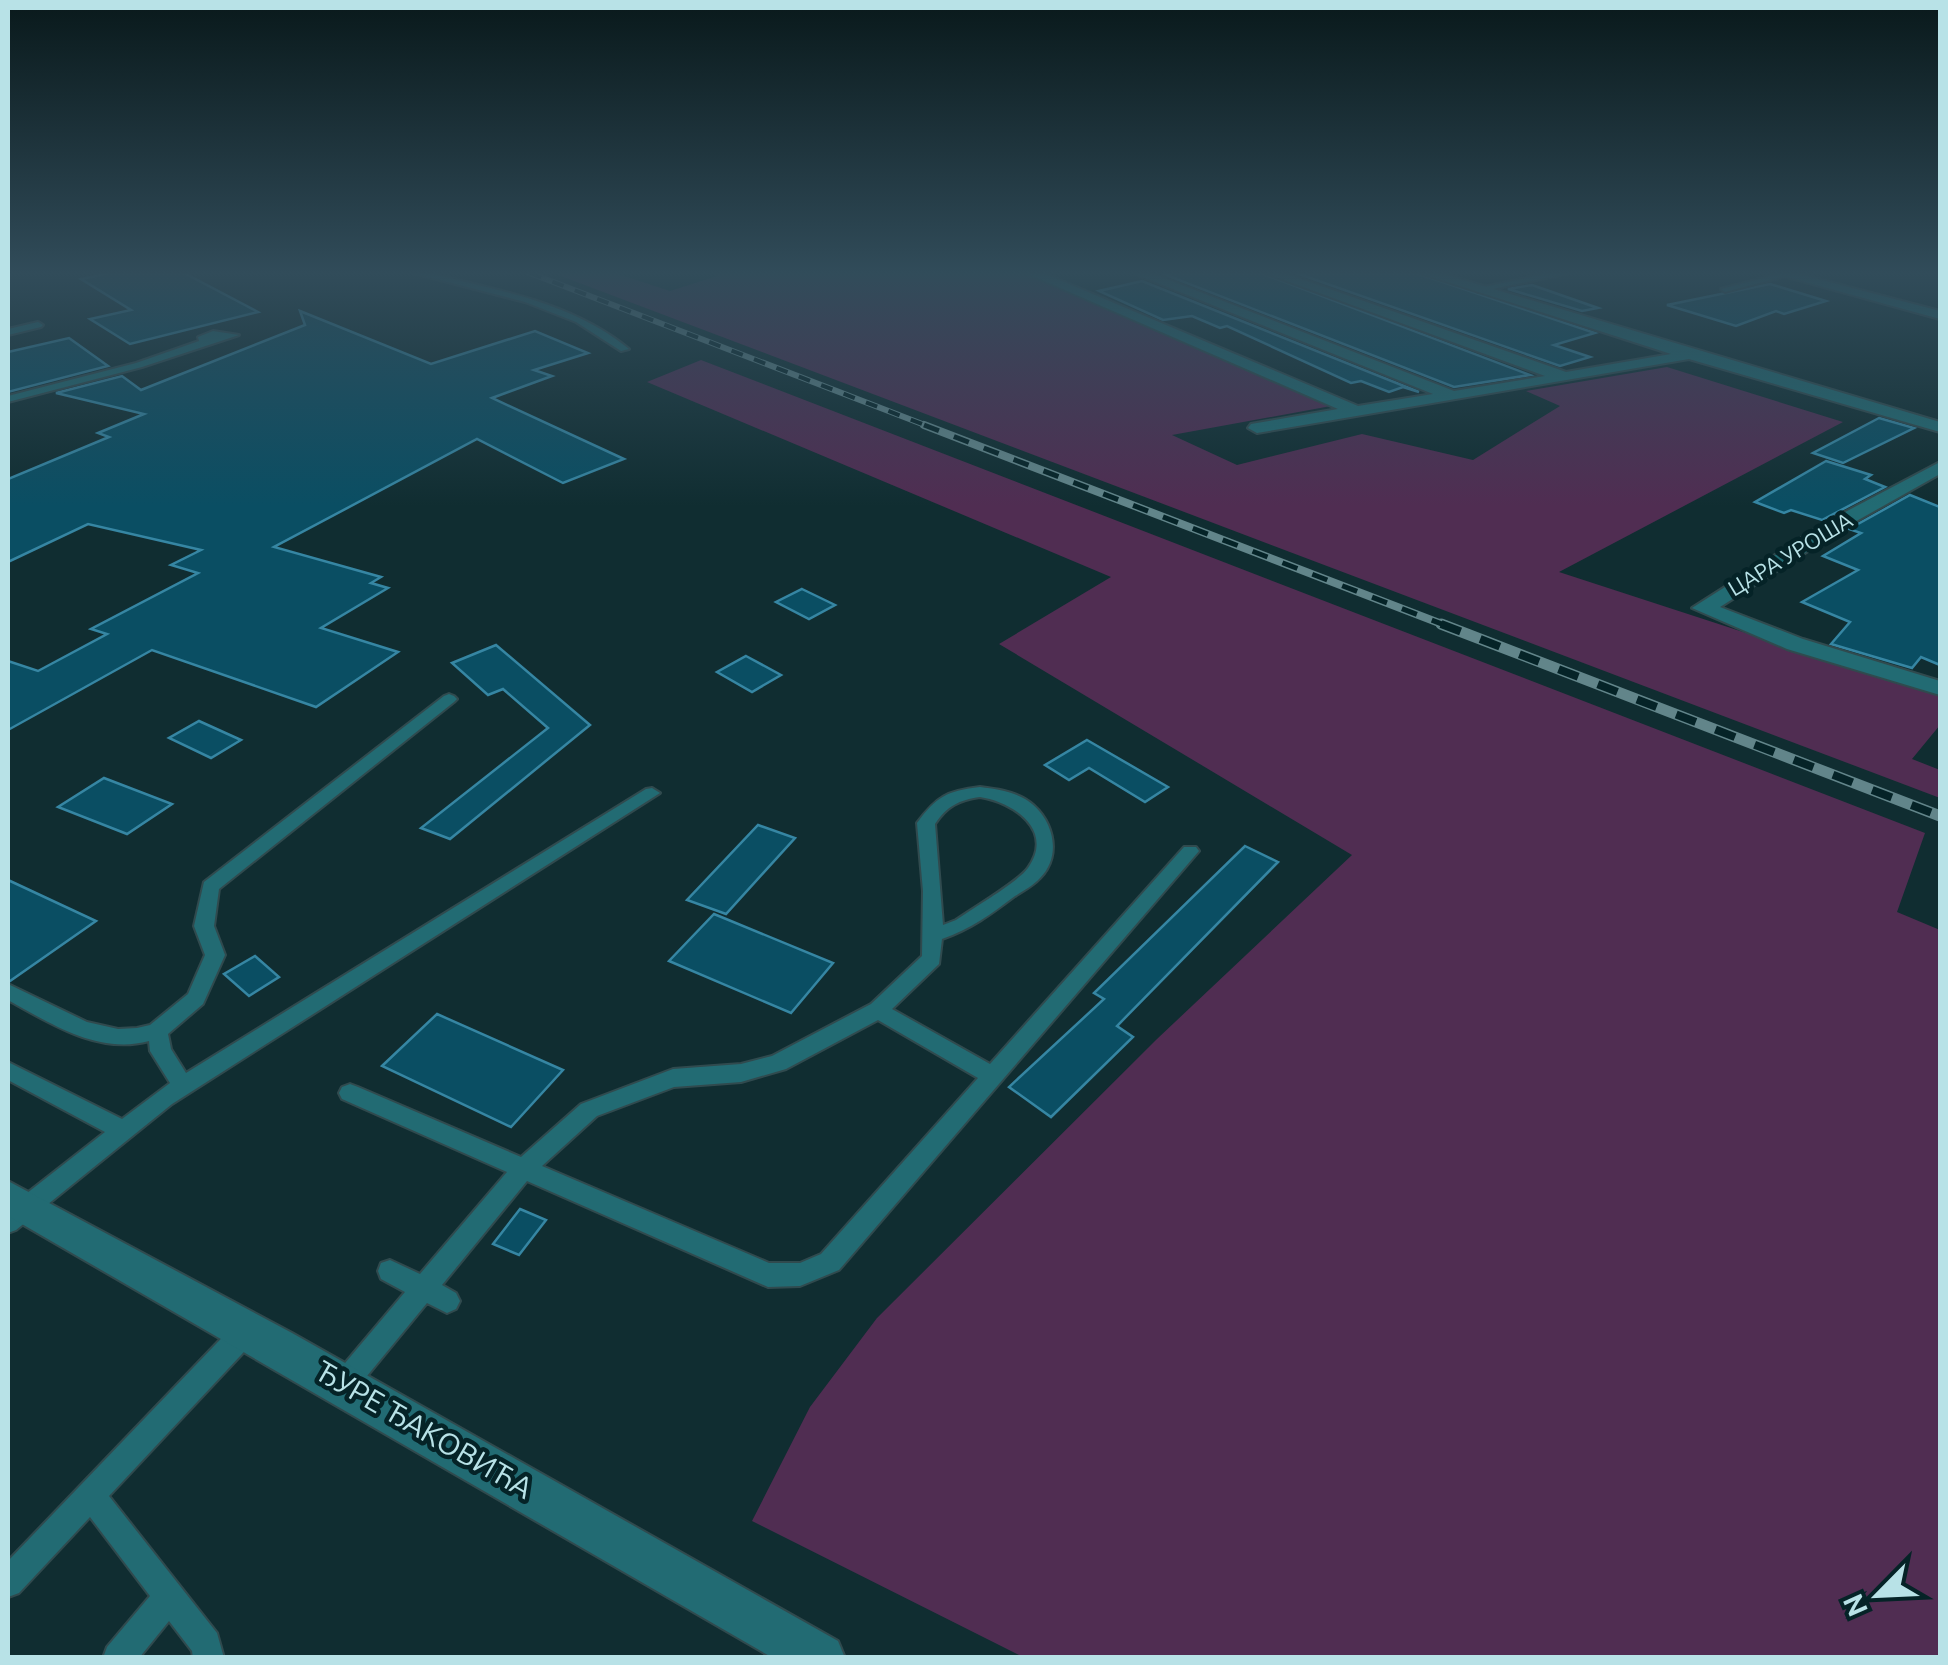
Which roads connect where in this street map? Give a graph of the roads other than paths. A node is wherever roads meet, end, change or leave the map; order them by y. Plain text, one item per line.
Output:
1 (181, 351) edge
2 (1214, 351) edge
3 (1337, 351) edge
4 (1490, 351) edge
5 (1677, 351) edge
6 (1688, 354) junction
7 (1567, 378) junction
8 (1448, 394) junction
9 (8, 399) edge
10 (1355, 411) junction
11 (1940, 426) edge
12 (1257, 428) dead end
13 (1940, 467) edge
14 (1940, 688) edge
15 (448, 699) dead end
16 (652, 793) dead end
17 (1190, 851) dead end
18 (933, 935) junction
19 (8, 991) edge
20 (878, 1010) junction
21 (157, 1031) junction
22 (8, 1070) edge
23 (993, 1076) junction
24 (183, 1086) junction
25 (350, 1093) dead end
26 (123, 1130) junction
27 (524, 1168) junction
28 (13, 1208) edge
29 (390, 1271) dead end
30 (436, 1296) junction
31 (248, 1330) junction
32 (344, 1384) junction
33 (91, 1494) junction
34 (8, 1582) edge
35 (170, 1596) junction
36 (118, 1658) edge
37 (209, 1658) edge
38 (821, 1658) edge

1 - 9 lane
2 - 10 street
3 - 8 street
4 - 7 street
5 - 6 street
6 - 7 street
6 - 11 street
7 - 8 street
8 - 10 street
10 - 12 street
13 - 14 street, ЦАРА УРОША
15 - 21 lane
16 - 24 lane
17 - 23 lane
18 - 18 lane
18 - 20 lane
19 - 21 lane
20 - 23 lane
20 - 27 lane
21 - 24 lane
22 - 26 lane
23 - 27 lane
24 - 26 lane
25 - 27 lane
26 - 28 lane
27 - 30 lane
28 - 31 street, ЂУРЕ ЂАКОВИЋА
29 - 30 lane
30 - 32 lane
31 - 32 street, ЂУРЕ ЂАКОВИЋА
31 - 33 lane
32 - 38 street, ЂУРЕ ЂАКОВИЋА
33 - 34 lane
33 - 35 lane
35 - 36 lane
35 - 37 lane

